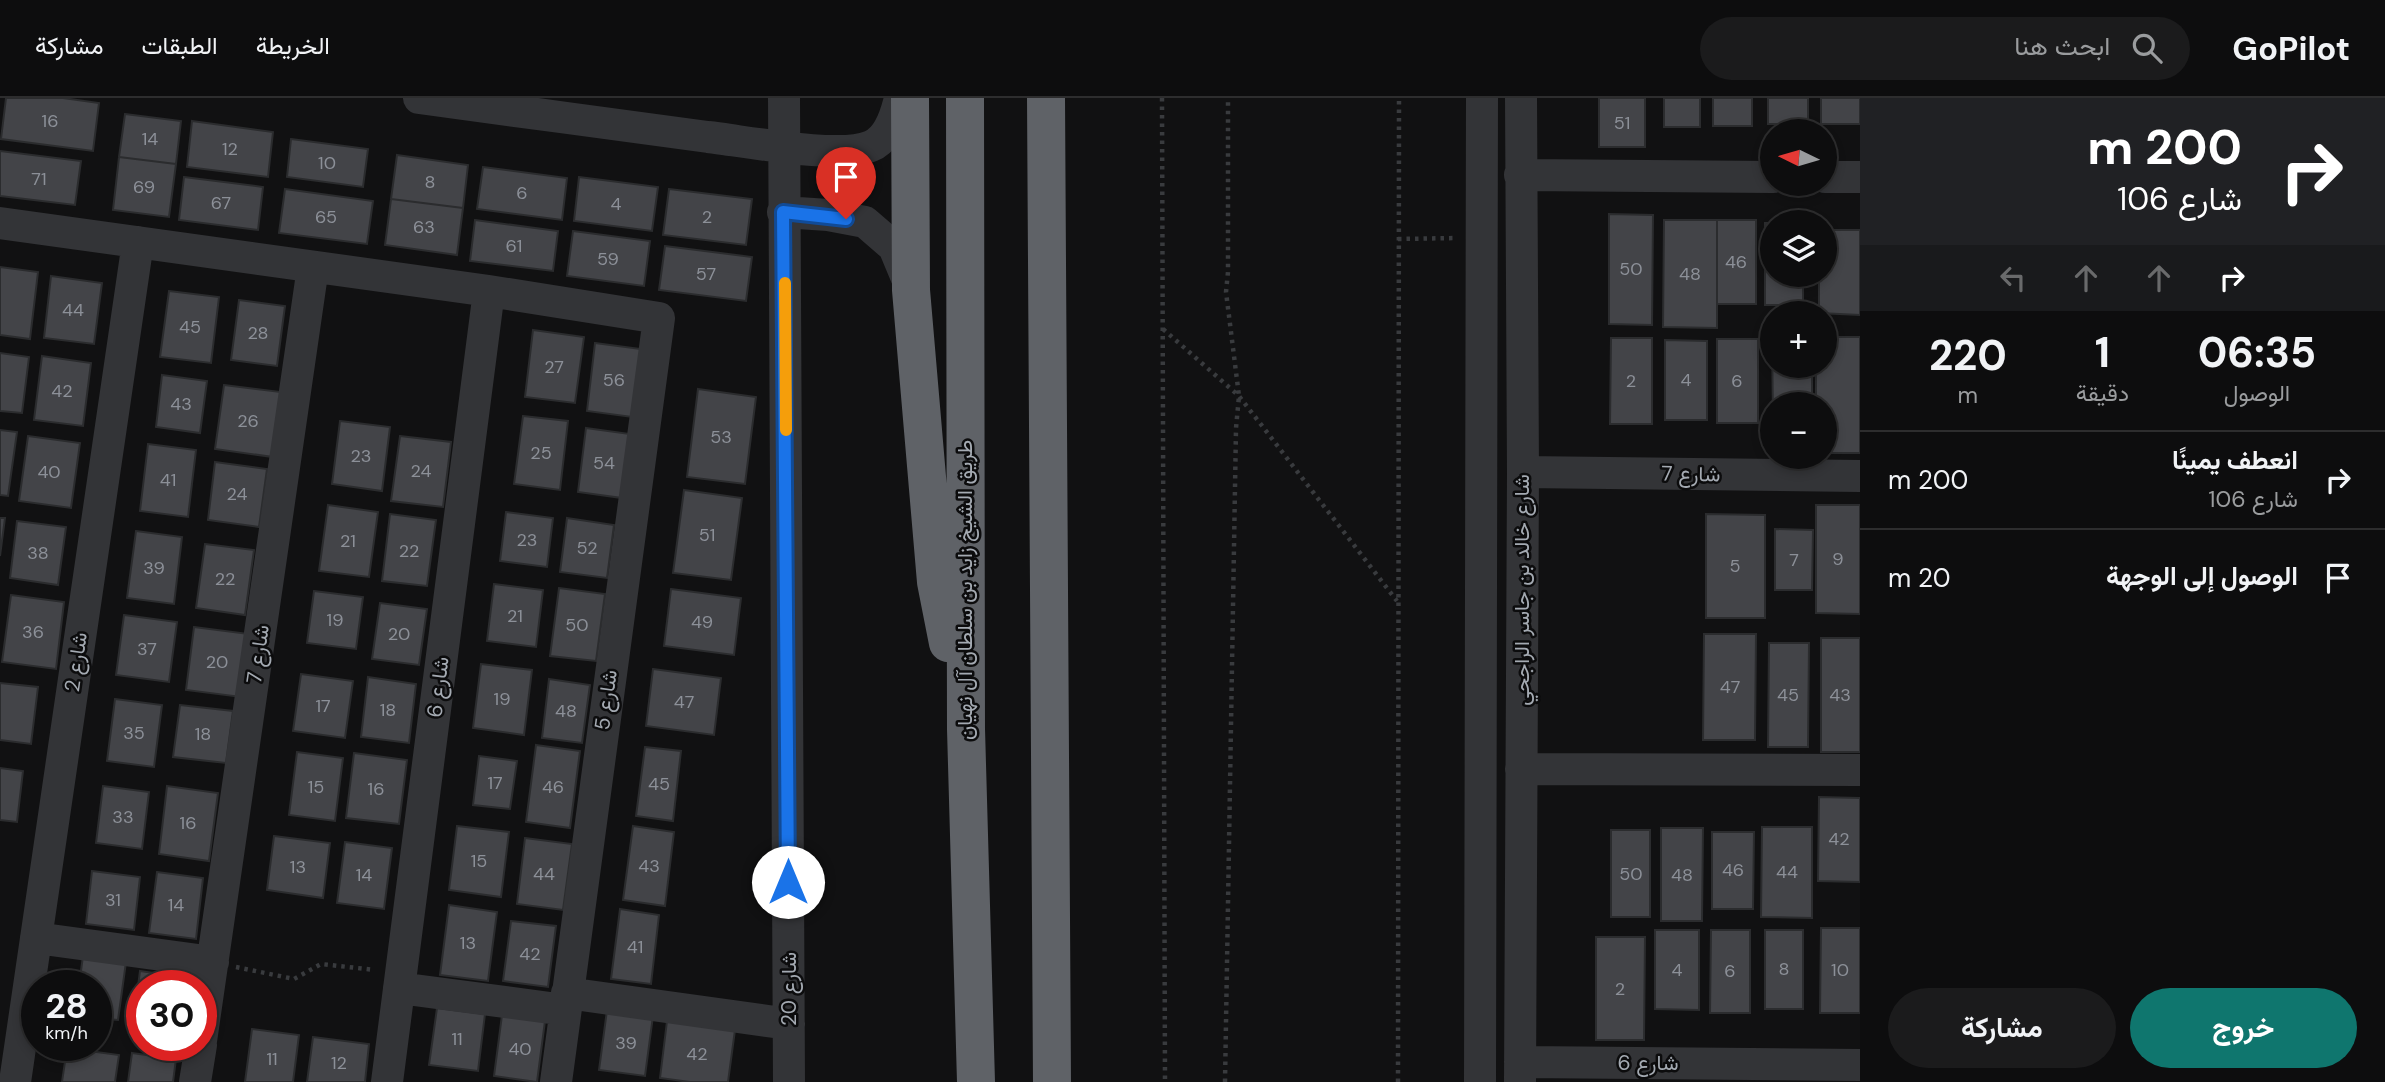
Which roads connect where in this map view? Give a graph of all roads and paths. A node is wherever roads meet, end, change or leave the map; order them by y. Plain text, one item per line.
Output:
1 (419, 98) edge
2 (784, 98) edge
3 (900, 98) edge
4 (910, 98) edge
5 (965, 98) edge
6 (1046, 98) edge
7 (1162, 98) edge
8 (1228, 98) edge
9 (1399, 98) edge
10 (1482, 98) edge
11 (1521, 98) edge
12 (784, 147) junction
13 (1520, 175) junction
14 (1760, 177) edge
15 (1838, 177) edge
16 (1860, 177) edge
17 (783, 212) junction
18 (0, 223) edge
19 (1482, 237) junction
20 (1398, 239) junction
21 (138, 242) junction
22 (313, 267) junction
23 (911, 290) junction
24 (489, 291) junction
25 (1163, 329) junction
26 (1239, 397) junction
27 (1523, 472) junction
28 (1860, 476) edge
29 (1480, 579) junction
30 (1522, 584) junction
31 (1398, 602) junction
32 (1481, 652) junction
33 (1522, 652) junction
34 (965, 729) junction
35 (1521, 769) junction
36 (1860, 770) edge
37 (36, 938) junction
38 (213, 962) junction
39 (212, 970) edge
40 (400, 980) junction
41 (566, 1001) junction
42 (789, 1024) junction
43 (198, 1061) edge
44 (1860, 1065) edge
45 (1520, 1072) edge
46 (15, 1082) edge
47 (195, 1082) edge
48 (387, 1082) edge
49 (556, 1082) edge
50 (789, 1082) edge
51 (976, 1082) edge
52 (1052, 1082) edge
53 (1166, 1082) edge
54 (1225, 1082) edge
55 (1398, 1082) edge
56 (1480, 1082) edge

1 - 12 street
2 - 12 street, شارع 20
3 - 12 street
4 - 23 highway
5 - 34 highway, طريق الشيخ زايد بن سلطان آل نهيان
6 - 52 highway
7 - 25 path
8 - 26 path
9 - 20 path
10 - 19 street, شارع خالد بن جاسر الراجحي
11 - 13 street, شارع خالد بن جاسر الراجحي
12 - 17 street, شارع 20
13 - 14 street
13 - 27 street, شارع خالد بن جاسر الراجحي
15 - 16 street
17 - 23 street
17 - 42 street, شارع 20
18 - 21 street
19 - 20 path
19 - 29 street, شارع خالد بن جاسر الراجحي
20 - 31 path
21 - 22 street
21 - 37 street, شارع 2
22 - 24 street
22 - 38 street, شارع 7
23 - 34 highway
24 - 40 street, شارع 6
24 - 41 street, شارع 5
25 - 26 path
25 - 53 path
26 - 31 path
26 - 54 path
27 - 28 street, شارع 7
27 - 30 street, شارع خالد بن جاسر الراجحي
29 - 30 street
29 - 32 street, شارع خالد بن جاسر الراجحي
30 - 33 street, شارع خالد بن جاسر الراجحي
31 - 55 path
32 - 33 street
32 - 56 street, شارع خالد بن جاسر الراجحي
33 - 35 street, شارع خالد بن جاسر الراجحي
34 - 51 highway, طريق الشيخ زايد بن سلطان آل نهيان
35 - 36 street
35 - 45 street, شارع خالد بن جاسر الراجحي
37 - 38 street
37 - 46 street, شارع 2
38 - 39 street, شارع 7
38 - 40 path
40 - 41 street
40 - 48 street, شارع 6
41 - 42 street
41 - 49 street, شارع 5
42 - 50 street, شارع 20
43 - 47 street, شارع 7
44 - 45 street, شارع 6

